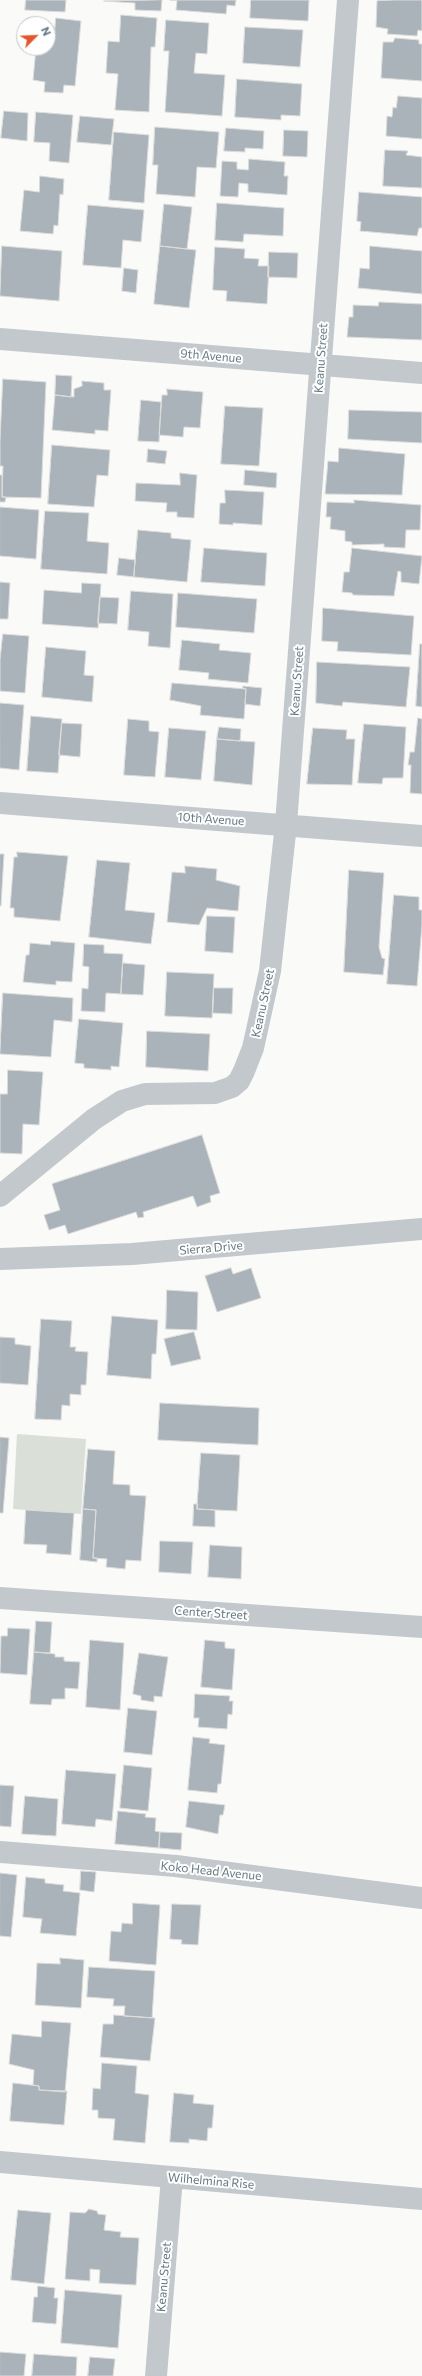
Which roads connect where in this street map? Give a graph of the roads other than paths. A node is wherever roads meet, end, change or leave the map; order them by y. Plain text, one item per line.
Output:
1 (348, 0) edge
2 (0, 339) edge
3 (320, 365) junction
4 (422, 373) edge
5 (0, 803) edge
6 (286, 824) junction
7 (422, 836) edge
8 (0, 1196) edge
9 (422, 1229) edge
10 (0, 1259) edge
11 (0, 1598) edge
12 (422, 1627) edge
13 (0, 1852) edge
14 (422, 1898) edge
15 (0, 2162) edge
16 (172, 2177) junction
17 (422, 2199) edge
18 (156, 2376) edge

1 - 3 street, Keanu Street
2 - 3 street, 9th Avenue
3 - 4 street, 9th Avenue
3 - 6 street, Keanu Street
5 - 6 street, 10th Avenue
6 - 7 street, 10th Avenue
6 - 8 street, Keanu Street
9 - 10 street, Sierra Drive
11 - 12 street, Center Street
13 - 14 street, Koko Head Avenue
15 - 16 street, Wilhelmina Rise
16 - 17 street, Wilhelmina Rise
16 - 18 street, Keanu Street

